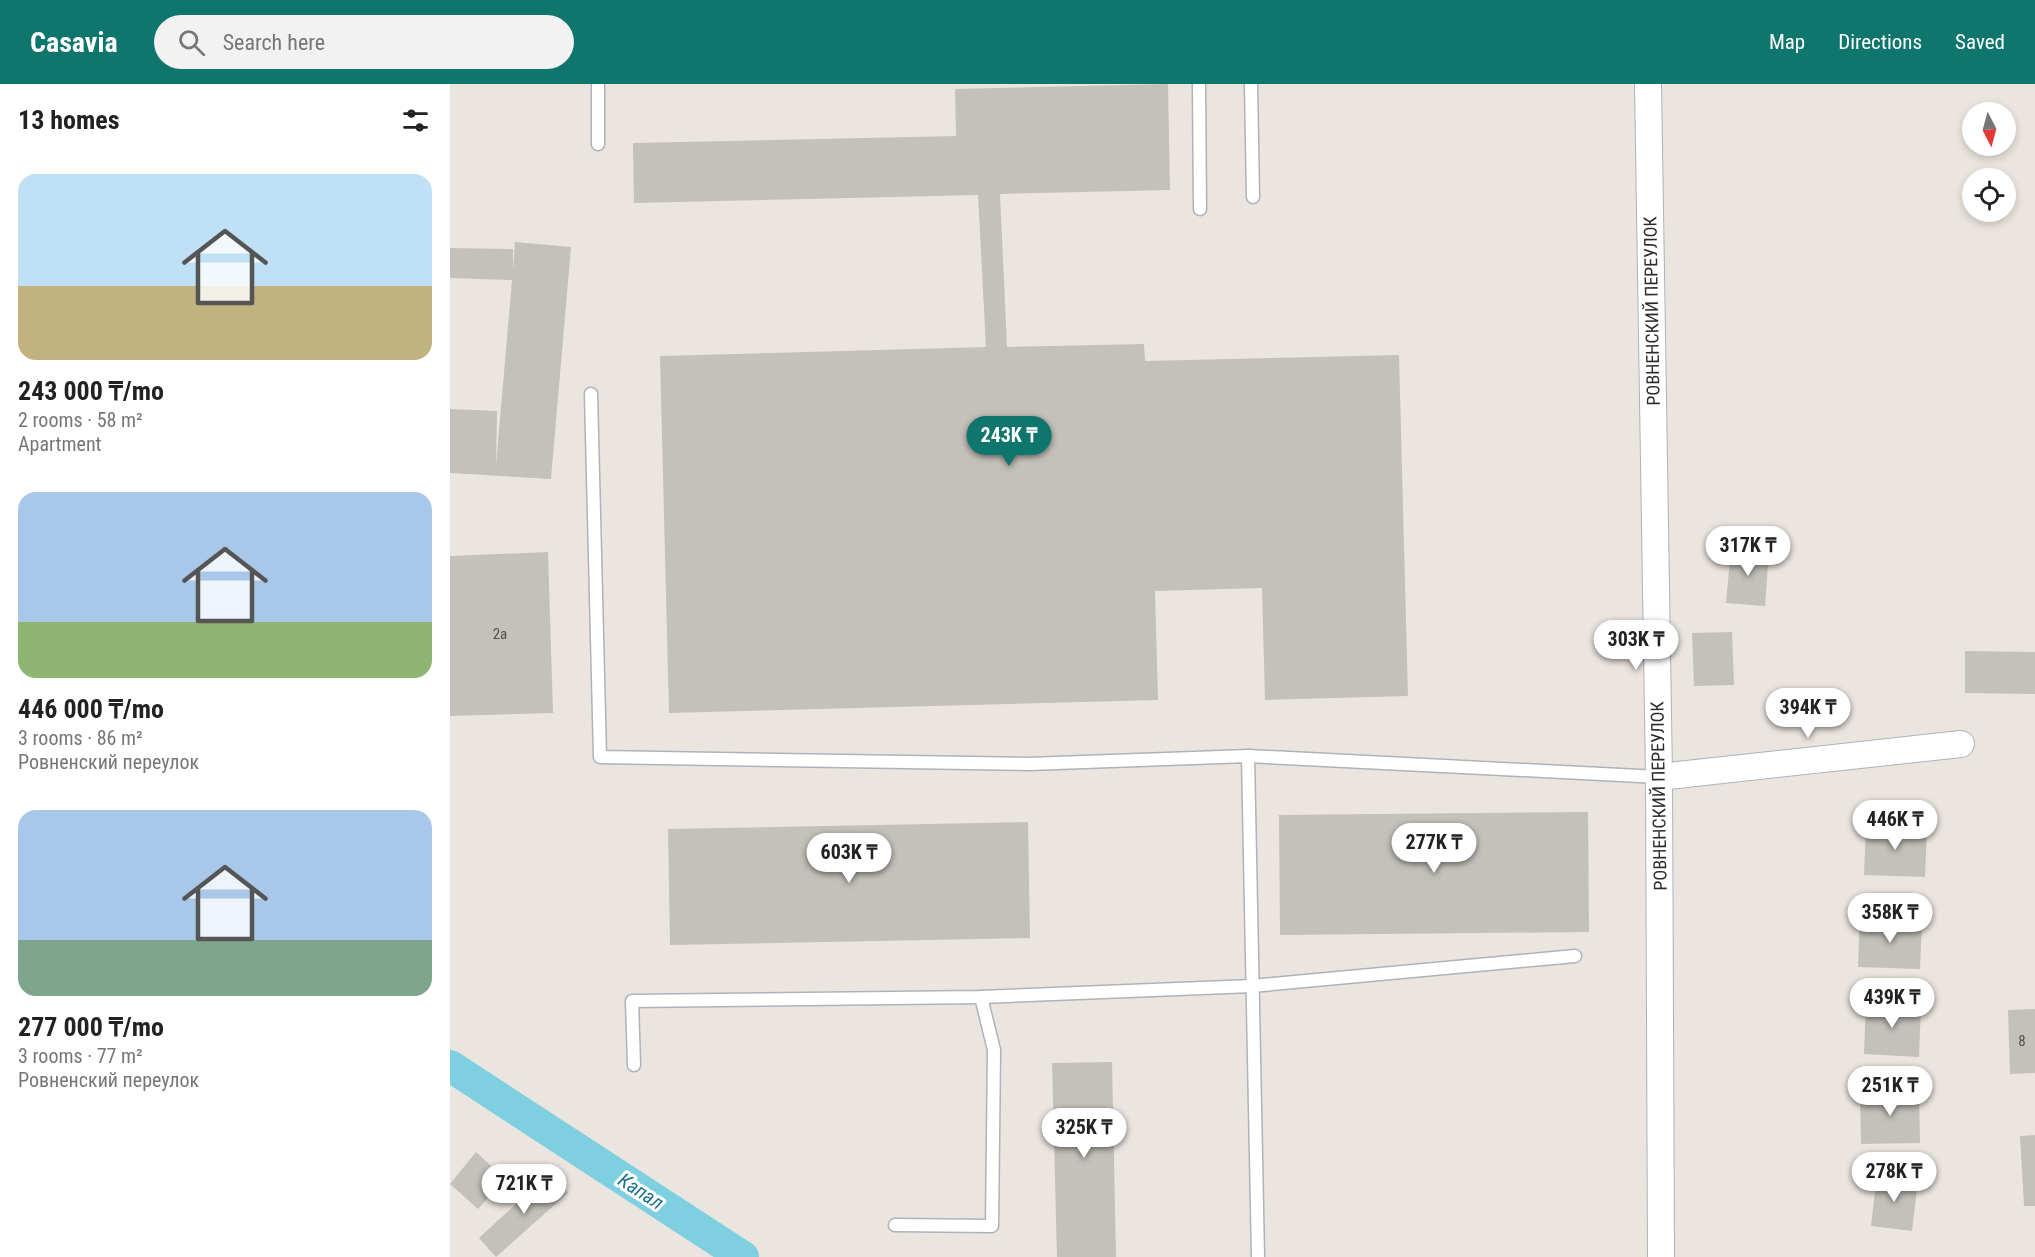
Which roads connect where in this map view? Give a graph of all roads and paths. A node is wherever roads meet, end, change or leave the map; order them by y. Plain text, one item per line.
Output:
1 (598, 84) edge
2 (1199, 84) edge
3 (1251, 84) edge
4 (1648, 84) edge
5 (598, 144) dead end
6 (1253, 197) dead end
7 (1200, 209) dead end
8 (591, 393) dead end
9 (1961, 744) dead end
10 (1248, 756) junction
11 (1659, 777) junction
12 (1575, 956) dead end
13 (1252, 986) junction
14 (981, 997) junction
15 (634, 1065) dead end
16 (895, 1225) dead end
17 (1258, 1257) edge
18 (1661, 1257) edge

1 - 5 lane
2 - 7 lane
3 - 6 lane
4 - 11 street, РОВНЕНСКИЙ ПЕРЕУЛОК
8 - 10 lane
9 - 11 street
10 - 11 lane
10 - 13 lane
11 - 18 street, РОВНЕНСКИЙ ПЕРЕУЛОК
12 - 13 lane
13 - 14 lane
13 - 17 lane
14 - 15 lane
14 - 16 lane

